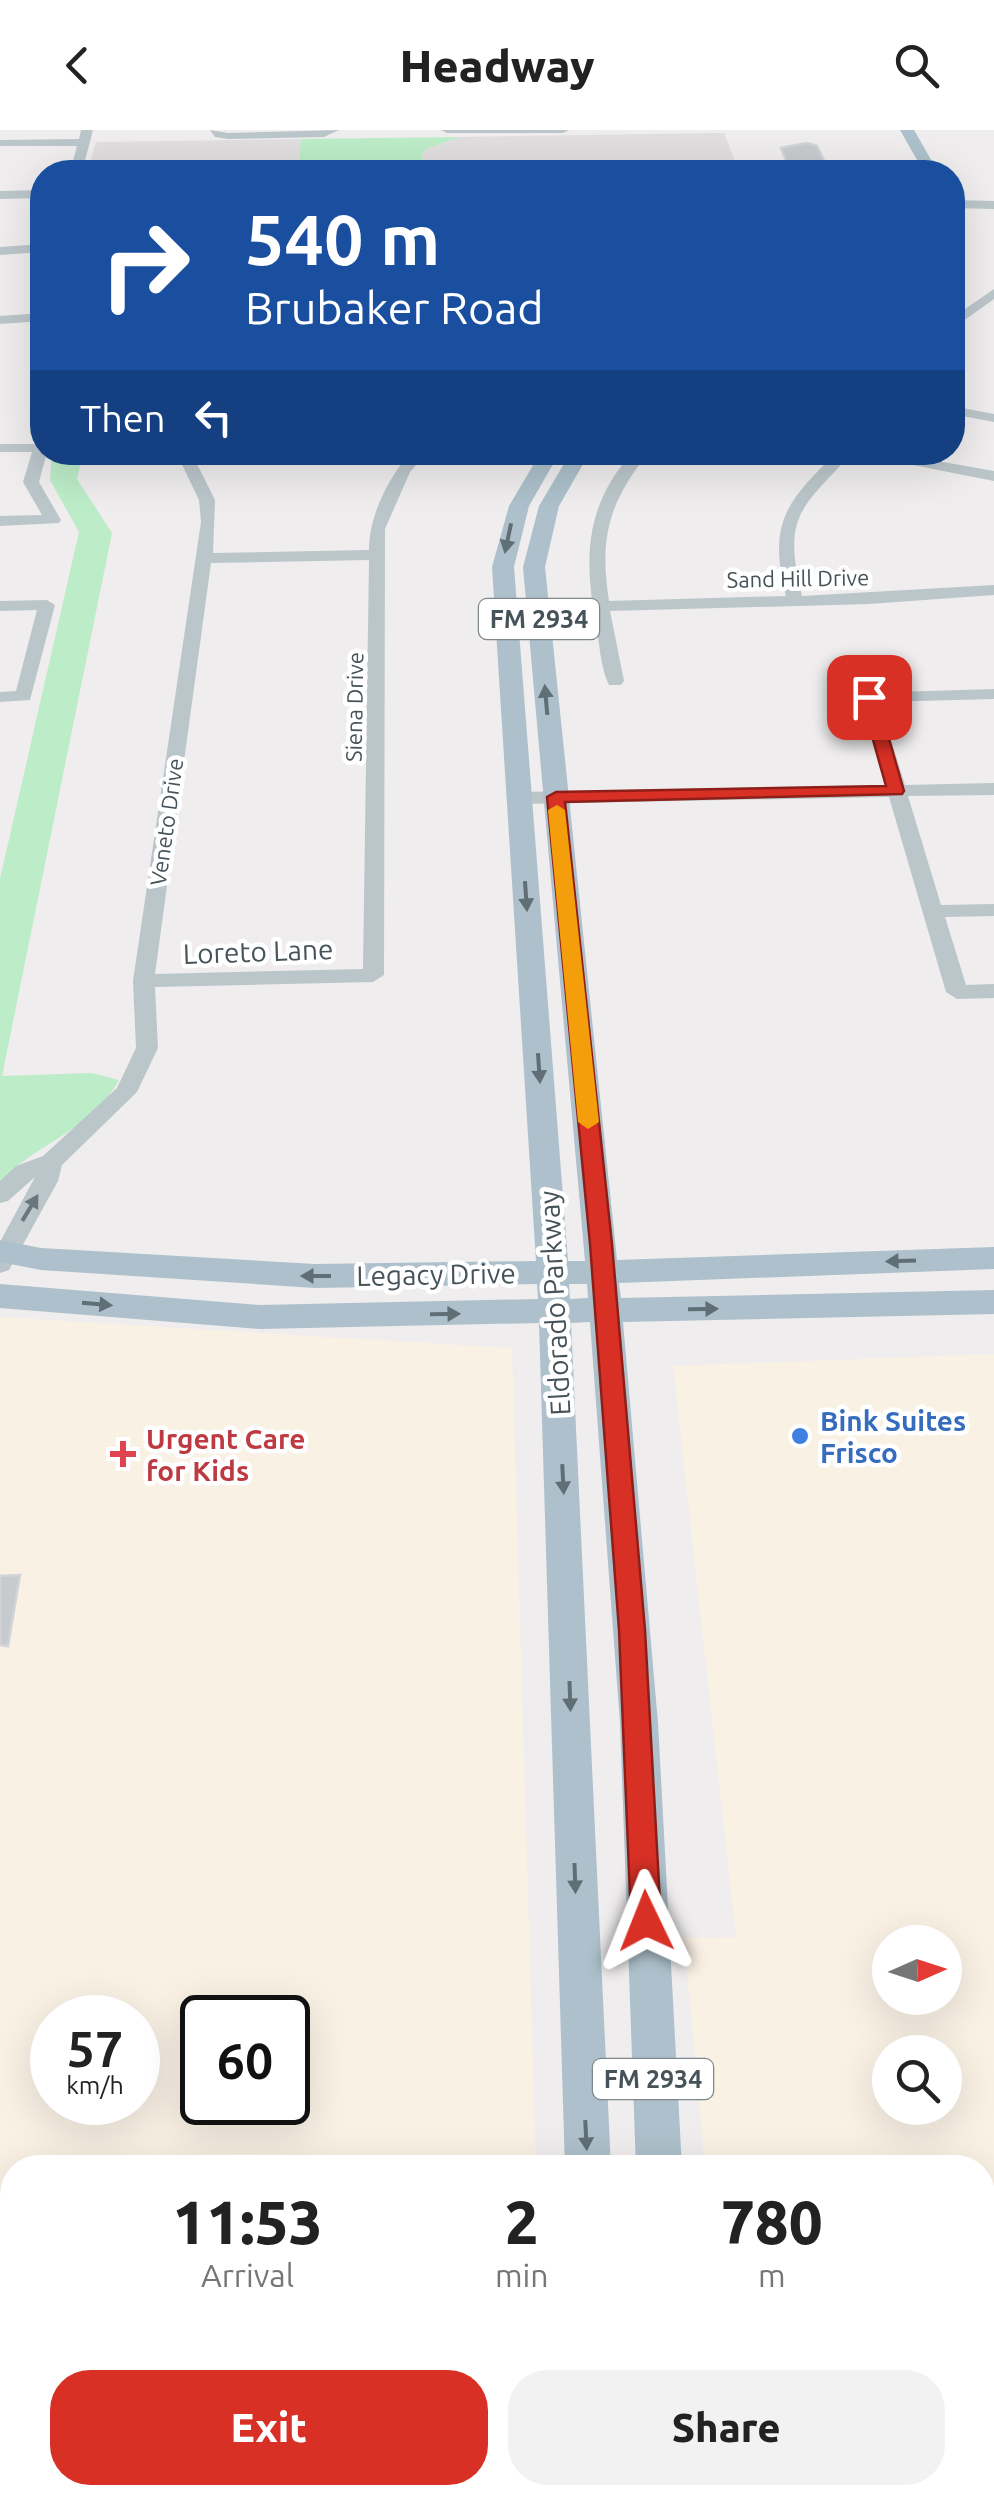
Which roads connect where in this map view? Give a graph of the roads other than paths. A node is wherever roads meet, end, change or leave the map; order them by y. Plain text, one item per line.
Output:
1 (907, 130) edge
2 (448, 131) edge
3 (563, 131) edge
4 (218, 132) edge
5 (331, 132) edge
6 (86, 136) edge
7 (0, 143) edge
8 (901, 158) dead end
9 (908, 160) edge
10 (924, 160) edge
11 (30, 194) edge
12 (0, 195) edge
13 (965, 205) edge
14 (994, 206) edge
15 (30, 249) edge
16 (0, 251) edge
17 (994, 294) edge
18 (965, 315) edge
19 (30, 318) edge
20 (0, 320) edge
21 (965, 413) edge
22 (965, 420) edge
23 (994, 421) edge
24 (0, 448) edge
25 (30, 448) edge
26 (36, 465) edge
27 (190, 465) edge
28 (408, 465) edge
29 (544, 465) edge
30 (573, 465) edge
31 (627, 465) edge
32 (834, 465) edge
33 (932, 465) edge
34 (994, 476) edge
35 (0, 521) edge
36 (378, 555) junction
37 (204, 558) junction
38 (994, 590) edge
39 (795, 600) junction
40 (0, 606) edge
41 (602, 606) junction
42 (616, 681) dead end
43 (994, 694) edge
44 (0, 697) edge
45 (994, 789) edge
46 (896, 791) junction
47 (556, 797) junction
48 (519, 798) junction
49 (994, 910) edge
50 (932, 911) junction
51 (374, 975) joint
52 (144, 981) junction
53 (994, 992) edge
54 (51, 1162) junction
55 (0, 1195) edge
56 (2, 1256) edge
57 (994, 1258) edge
58 (553, 1272) junction
59 (603, 1272) junction
60 (0, 1296) edge
61 (994, 1302) edge
62 (606, 1311) junction
63 (555, 1312) junction
64 (587, 2155) edge
65 (658, 2155) edge

1 - 10 main road
2 - 3 street
4 - 5 street
6 - 7 street
8 - 9 main road
11 - 12 street
13 - 14 street
15 - 16 street
17 - 18 street
19 - 20 street
21 - 23 street
22 - 23 street
24 - 25 street
26 - 35 street
27 - 37 street, Veneto Drive
28 - 36 street, Siena Drive
29 -> 48 main road, Eldorado Parkway / FM 2934
47 -> 30 main road, Eldorado Parkway / FM 2934
31 - 41 street
32 - 39 street
33 - 34 street
36 - 37 street
36 - 51 street, Siena Drive
37 - 52 street, Veneto Drive
38 - 39 street, Sand Hill Drive
39 - 41 street, Sand Hill Drive
40 - 44 street
41 - 42 street
43 - 46 street
45 - 46 street
46 - 47 street
46 - 50 street
47 - 48 street
47 - 59 main road, Eldorado Parkway / FM 2934
48 -> 58 main road, Eldorado Parkway / FM 2934
49 - 50 street
50 - 53 street
51 - 52 street, Loreto Lane
52 - 54 street, Veneto Drive
54 - 55 street, Veneto Drive
56 -> 54 street, Veneto Drive
58 -> 56 main road, Legacy Drive
57 -> 59 main road, Legacy Drive
58 - 59 main road, Legacy Drive
58 - 63 main road, Eldorado Parkway / FM 2934
59 - 62 main road, Eldorado Parkway / FM 2934
60 -> 63 main road, Legacy Drive
62 -> 61 main road, Legacy Drive
62 - 63 main road, Legacy Drive
62 - 65 main road, Eldorado Parkway / FM 2934
63 -> 64 main road, Eldorado Parkway / FM 2934

